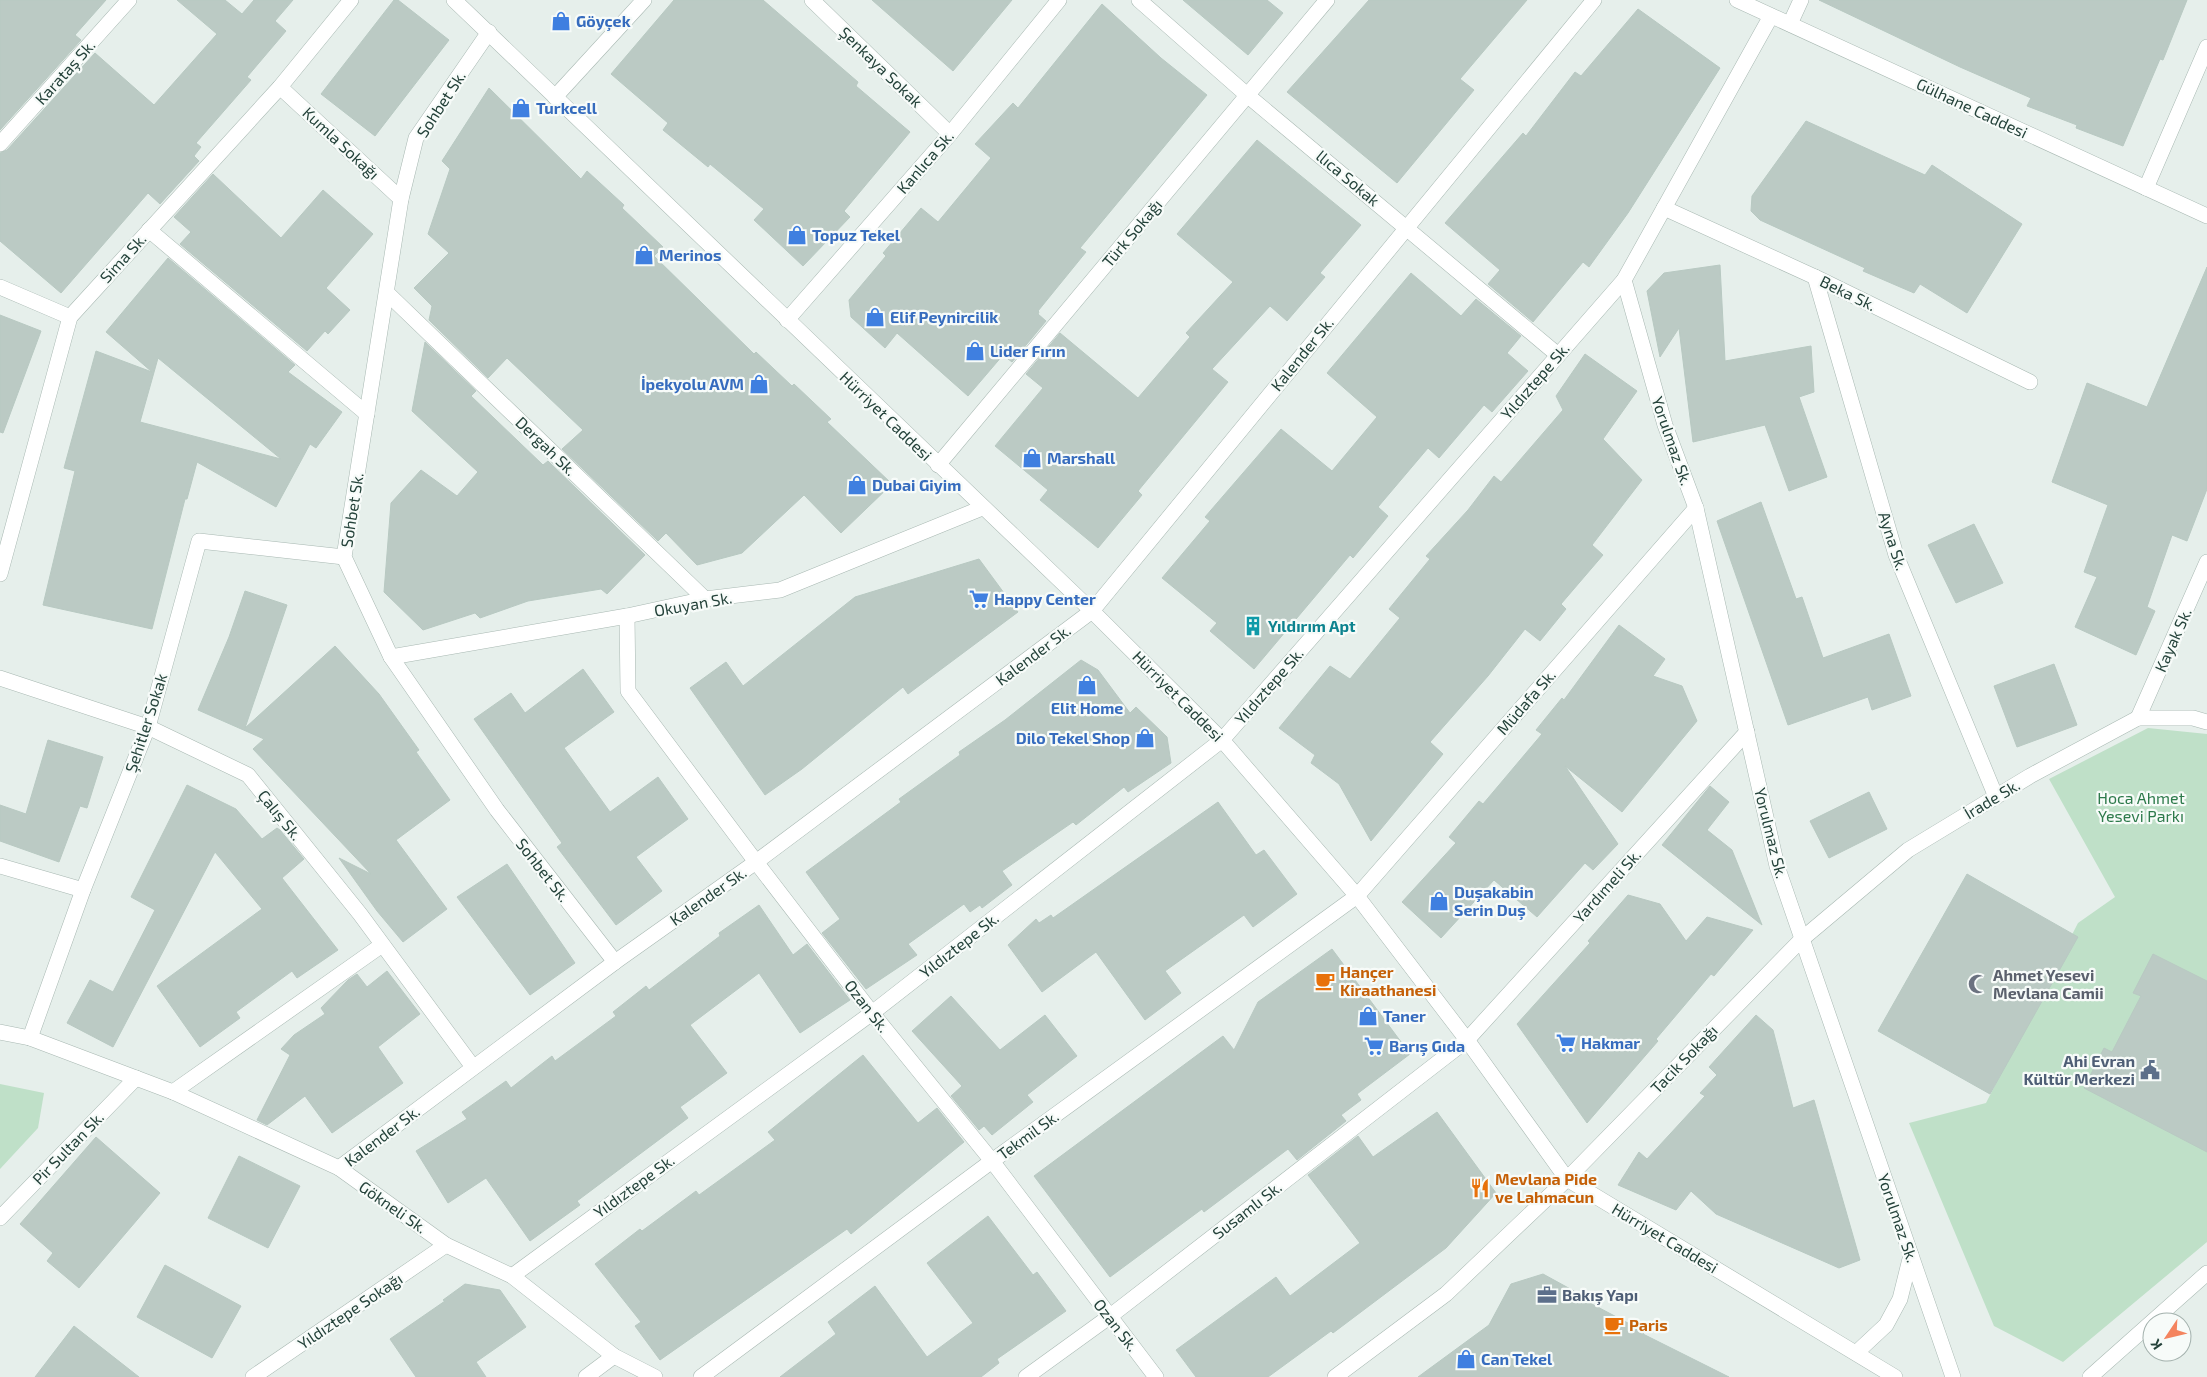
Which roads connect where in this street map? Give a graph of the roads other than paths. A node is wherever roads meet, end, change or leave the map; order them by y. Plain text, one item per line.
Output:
1 (129, 0) edge
2 (351, 0) edge
3 (454, 0) edge
4 (644, 0) edge
5 (812, 0) edge
6 (1059, 0) edge
7 (1139, 0) edge
8 (1327, 0) edge
9 (1594, 0) edge
10 (1737, 0) edge
11 (1801, 0) edge
12 (1771, 16) junction
13 (1790, 24) junction
14 (489, 32) junction
15 (2207, 47) edge
16 (280, 87) junction
17 (1247, 95) junction
18 (555, 98) junction
19 (950, 134) junction
20 (0, 144) edge
21 (2146, 188) junction
22 (402, 200) junction
23 (1664, 208) junction
24 (2207, 216) edge
25 (1406, 226) junction
26 (149, 230) junction
27 (1815, 277) junction
28 (1624, 280) junction
29 (0, 287) edge
30 (387, 293) junction
31 (70, 317) junction
32 (787, 320) junction
33 (1558, 355) junction
34 (2030, 382) dead end
35 (367, 414) junction
36 (938, 465) junction
37 (982, 508) junction
38 (1696, 508) junction
39 (344, 557) junction
40 (2207, 562) edge
41 (0, 574) edge
42 (705, 599) junction
43 (1092, 611) junction
44 (627, 616) junction
45 (391, 657) junction
46 (0, 678) edge
47 (2138, 718) junction
48 (2207, 722) edge
49 (148, 727) junction
50 (1747, 732) junction
51 (1222, 740) junction
52 (1996, 797) junction
53 (756, 862) junction
54 (0, 866) edge
55 (83, 890) junction
56 (1357, 896) junction
57 (1802, 939) junction
58 (382, 945) junction
59 (615, 962) junction
60 (872, 1012) junction
61 (0, 1032) edge
62 (30, 1038) junction
63 (1467, 1040) junction
64 (473, 1067) junction
65 (136, 1078) junction
66 (173, 1092) junction
67 (992, 1161) junction
68 (339, 1168) junction
69 (1567, 1179) junction
70 (0, 1218) edge
71 (446, 1245) junction
72 (1911, 1255) junction
73 (2207, 1272) edge
74 (512, 1276) junction
75 (1109, 1317) junction
76 (1856, 1353) junction
77 (614, 1356) junction
78 (254, 1377) edge
79 (586, 1377) edge
80 (655, 1377) edge
81 (701, 1377) edge
82 (1026, 1377) edge
83 (1156, 1377) edge
84 (1335, 1377) edge
85 (1895, 1377) edge
86 (1953, 1377) edge
87 (2090, 1377) edge

1 - 20 street, Karataş Sk.
2 - 16 street, Sima Sk.
3 - 14 street, Hürriyet Caddesi
4 - 18 street
5 - 19 street, Şenkaya Sokak
6 - 19 street, Kanlıca Sk.
7 - 17 street, llıca Sokak
8 - 17 street, Türk Sokağı
9 - 25 street, Kalender Sk.
10 - 12 street, Gülhane Caddesi
11 - 13 street
12 - 13 street, Gülhane Caddesi
12 - 23 street, Yıldıztepe Sk.
13 - 21 street, Gülhane Caddesi
14 - 18 street, Hürriyet Caddesi
14 - 22 street, Sohbet Sk.
15 - 21 street
16 - 22 street, Kumla Sokağı
16 - 26 street, Sima Sk.
17 - 25 street, llıca Sokak
17 - 36 street, Türk Sokağı
18 - 32 street, Hürriyet Caddesi
19 - 32 street, Kanlıca Sk.
21 - 24 street, Gülhane Caddesi
22 - 30 street, Sohbet Sk.
23 - 27 street, Beka Sk.
23 - 28 street, Yıldıztepe Sk.
25 - 33 street, llıca Sokak
25 - 43 street, Kalender Sk.
26 - 31 street, Sima Sk.
26 - 35 street
27 - 34 street, Beka Sk.
27 - 52 street, Ayna Sk.
28 - 33 street, Yıldıztepe Sk.
28 - 38 street, Yorulmaz Sk.
29 - 31 street
30 - 35 street, Sohbet Sk.
30 - 42 street, Dergah Sk.
31 - 41 street, Sima Sk.
32 - 36 street, Hürriyet Caddesi
33 - 51 street, Yıldıztepe Sk.
35 - 39 street, Sohbet Sk.
36 - 37 street, Hürriyet Caddesi
37 - 42 street, Okuyan Sk.
37 - 43 street, Hürriyet Caddesi
38 - 50 street, Yorulmaz Sk.
38 - 56 street, Müdafa Sk.
39 - 45 street, Sohbet Sk.
39 - 49 street, Şehitler Sokak
40 - 47 street, Kayak Sk.
42 - 44 street, Okuyan Sk.
43 - 51 street, Hürriyet Caddesi
43 - 53 street, Kalender Sk.
44 - 45 street, Okuyan Sk.
44 - 53 street, Ozan Sk.
45 - 59 street, Sohbet Sk.
46 - 49 street, Çalış Sk.
47 - 48 street, İrade Sk.
47 - 52 street, İrade Sk.
49 - 55 street, Şehitler Sokak
49 - 58 street, Çalış Sk.
50 - 57 street, Yorulmaz Sk.
50 - 63 street, Yardımeli Sk.
51 - 56 street, Hürriyet Caddesi
51 - 60 street, Yıldıztepe Sk.
52 - 57 street, İrade Sk.
53 - 59 street, Kalender Sk.
53 - 60 street, Ozan Sk.
54 - 55 street
55 - 62 street, Şehitler Sokak
56 - 63 street, Hürriyet Caddesi
56 - 67 street, Tekmil Sk.
57 - 69 street, Tacik Sokağı
57 - 72 street, Yorulmaz Sk.
58 - 64 street, Çalış Sk.
58 - 66 street
59 - 64 street, Kalender Sk.
60 - 67 street, Ozan Sk.
60 - 74 street, Yıldıztepe Sk.
61 - 62 street, Gökneli Sk.
62 - 65 street, Gökneli Sk.
63 - 69 street, Hürriyet Caddesi
63 - 75 street, Susamlı Sk.
64 - 68 street, Kalender Sk.
65 - 66 street, Gökneli Sk.
65 - 70 street, Pir Sultan Sk.
66 - 68 street, Gökneli Sk.
67 - 75 street, Ozan Sk.
67 - 81 street, Tekmil Sk.
68 - 71 street, Gökneli Sk.
69 - 76 street, Hürriyet Caddesi
69 - 84 street, Tacik Sokağı
71 - 74 street, Gökneli Sk.
71 - 78 street, Yıldıztepe Sokağı
72 - 76 street
72 - 86 street, Yorulmaz Sk.
73 - 87 street
74 - 77 street, Gökneli Sk.
75 - 82 street, Susamlı Sk.
75 - 83 street, Ozan Sk.
76 - 85 street, Hürriyet Caddesi
77 - 79 street
77 - 80 street, Gökneli Sk.

